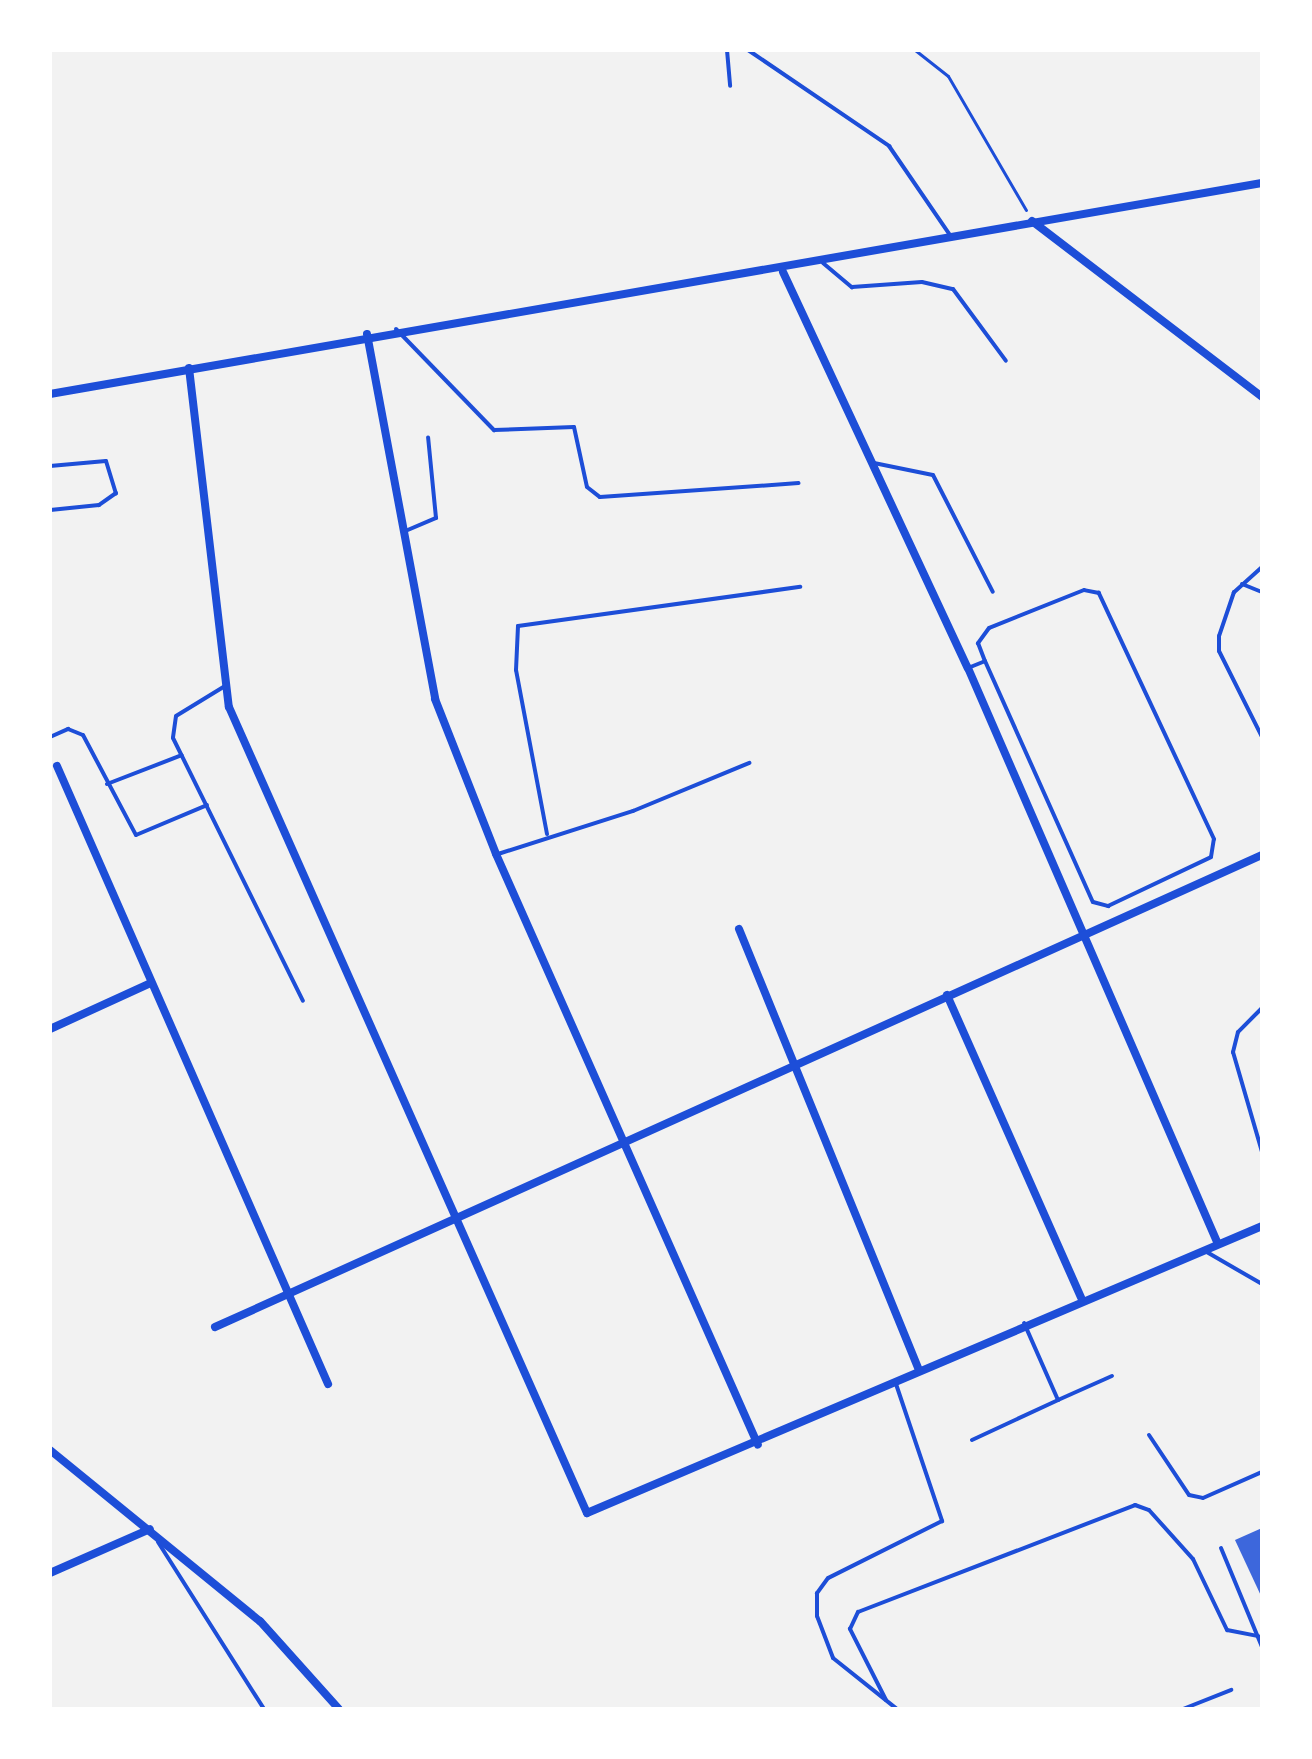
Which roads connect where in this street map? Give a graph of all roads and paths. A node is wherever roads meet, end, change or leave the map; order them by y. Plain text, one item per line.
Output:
1 (727, 50) edge
2 (748, 50) edge
3 (915, 50) edge
4 (730, 86) dead end
5 (1262, 183) edge
6 (1032, 221) junction
7 (951, 237) junction
8 (823, 263) junction
9 (783, 272) junction
10 (396, 329) junction
11 (367, 334) junction
12 (1006, 361) dead end
13 (189, 368) junction
14 (50, 394) edge
15 (1262, 397) edge
16 (428, 437) dead end
17 (872, 462) junction
18 (50, 466) edge
19 (799, 483) dead end
20 (50, 510) edge
21 (400, 532) junction
22 (1262, 567) edge
23 (1241, 584) junction
24 (800, 587) dead end
25 (993, 592) dead end
26 (1262, 592) edge
27 (985, 661) junction
28 (968, 668) junction
29 (225, 685) junction
30 (50, 737) edge
31 (1262, 737) edge
32 (182, 755) junction
33 (749, 763) dead end
34 (57, 766) dead end
35 (107, 784) junction
36 (207, 805) junction
37 (547, 834) junction
38 (496, 854) junction
39 (1262, 855) edge
40 (739, 929) dead end
41 (1082, 938) junction
42 (151, 983) junction
43 (947, 995) junction
44 (303, 1001) dead end
45 (1262, 1008) edge
46 (50, 1029) edge
47 (791, 1065) junction
48 (621, 1141) junction
49 (1262, 1152) edge
50 (452, 1218) junction
51 (1262, 1226) edge
52 (1218, 1244) junction
53 (1203, 1250) junction
54 (1262, 1284) edge
55 (286, 1293) junction
56 (1081, 1298) junction
57 (1024, 1323) junction
58 (215, 1327) dead end
59 (919, 1371) junction
60 (1112, 1376) dead end
61 (895, 1382) junction
62 (328, 1384) dead end
63 (1058, 1400) junction
64 (1149, 1435) dead end
65 (972, 1440) dead end
66 (758, 1445) junction
67 (50, 1450) edge
68 (1262, 1472) edge
69 (150, 1529) junction
70 (1221, 1548) dead end
71 (50, 1573) edge
72 (1258, 1636) junction
73 (1262, 1647) edge
74 (1231, 1690) dead end
75 (886, 1700) junction
76 (264, 1709) edge
77 (339, 1709) edge
78 (897, 1709) edge
79 (1183, 1709) edge

1 - 4 lane
2 - 7 lane
3 - 6 path
5 - 6 street
6 - 7 street
6 - 15 street
7 - 8 street
8 - 9 street
8 - 12 lane
9 - 10 street
9 - 17 street
10 - 11 street
10 - 19 lane
11 - 13 street
11 - 21 street
13 - 14 street
13 - 29 street
16 - 21 lane
17 - 25 lane
17 - 28 street
18 - 20 lane
21 - 38 street
22 - 23 lane
23 - 26 lane
23 - 31 lane
24 - 37 lane
27 - 27 lane
27 - 28 lane
28 - 41 street
29 - 32 lane
29 - 50 street
30 - 35 lane
32 - 35 lane
32 - 36 lane
33 - 37 lane
34 - 42 street
35 - 36 lane
36 - 44 lane
37 - 38 lane
38 - 48 street
39 - 41 street
40 - 47 street
41 - 43 street
41 - 52 street
42 - 46 street
42 - 55 street
43 - 47 street
43 - 56 street
45 - 49 lane
47 - 48 street
47 - 59 street
48 - 50 street
48 - 66 street
50 - 55 street
50 - 66 street
51 - 52 street
52 - 53 street
53 - 54 lane
53 - 56 street
55 - 58 street
55 - 62 street
56 - 57 street
57 - 59 street
57 - 63 lane
59 - 61 street
60 - 63 lane
61 - 66 street
61 - 75 lane
63 - 65 lane
64 - 68 lane
67 - 69 street
69 - 71 street
69 - 76 lane
69 - 77 street
70 - 72 lane
72 - 73 lane
72 - 75 lane
74 - 79 lane
75 - 78 lane

